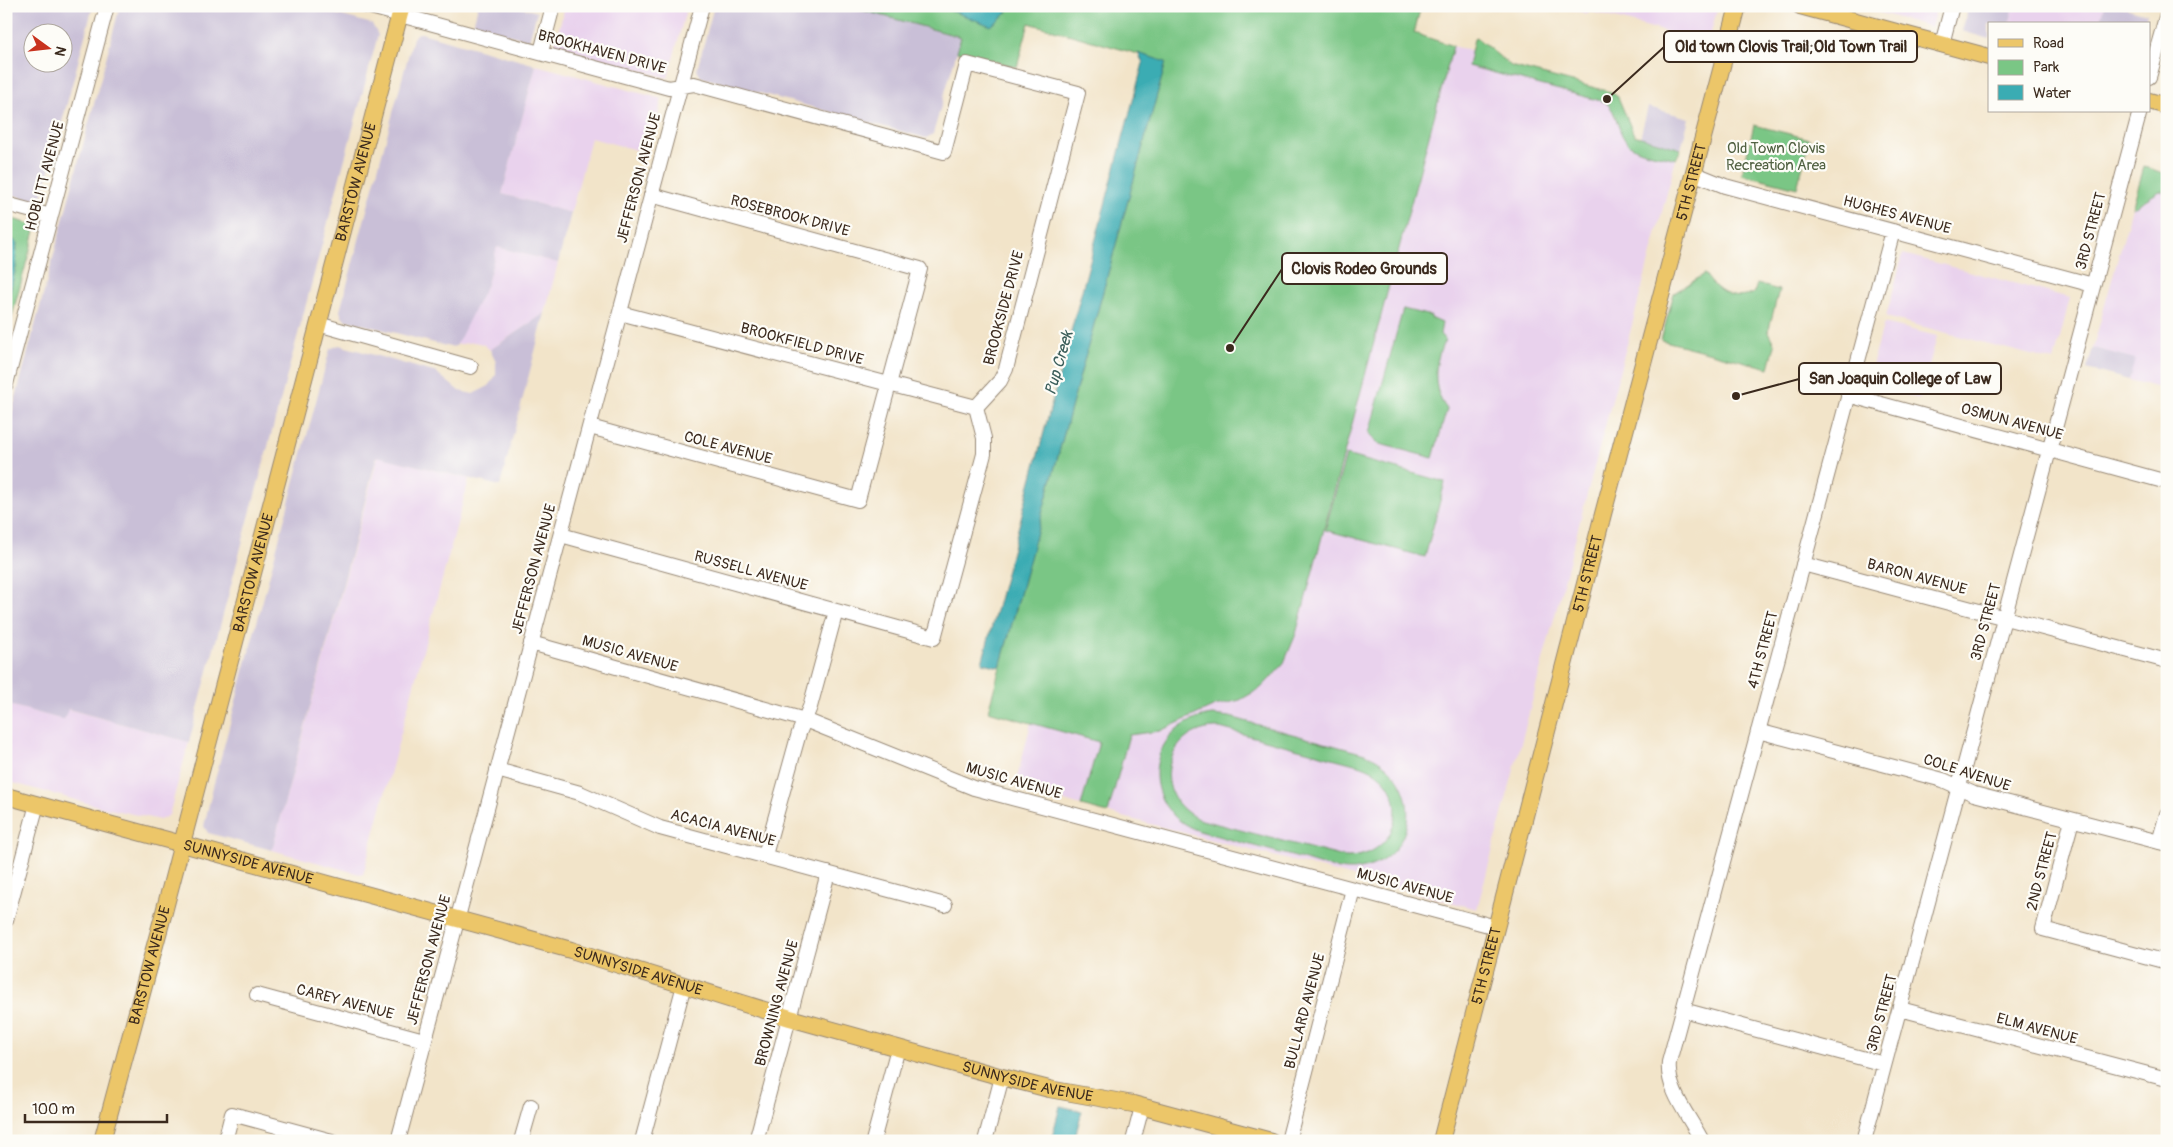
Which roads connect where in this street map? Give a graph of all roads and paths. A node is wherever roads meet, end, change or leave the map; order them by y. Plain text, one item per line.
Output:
1 (108, 6) edge
2 (368, 6) edge
3 (553, 6) edge
4 (702, 6) edge
5 (1738, 6) edge
6 (1800, 6) edge
7 (1952, 6) edge
8 (401, 10) edge
9 (2167, 14) edge
10 (1942, 44) junction
11 (541, 52) junction
12 (1988, 57) edge
13 (2150, 74) edge
14 (680, 85) junction
15 (2150, 101) edge
16 (2167, 106) edge
17 (2140, 112) edge
18 (944, 152) joint
19 (1693, 173) junction
20 (651, 195) junction
21 (6, 204) edge
22 (51, 216) junction
23 (1893, 231) junction
24 (2094, 285) junction
25 (620, 313) junction
26 (318, 324) junction
27 (471, 366) dead end
28 (6, 384) edge
29 (889, 384) junction
30 (1848, 395) junction
31 (976, 406) junction
32 (590, 427) junction
33 (2050, 449) junction
34 (2167, 482) edge
35 (561, 535) junction
36 (1803, 564) junction
37 (836, 611) junction
38 (2004, 617) junction
39 (531, 643) junction
40 (2167, 661) edge
41 (805, 720) junction
42 (1758, 731) junction
43 (497, 770) junction
44 (1959, 787) junction
45 (6, 796) edge
46 (37, 804) junction
47 (2167, 814) edge
48 (2072, 820) junction
49 (182, 843) junction
50 (2163, 843) edge
51 (765, 855) junction
52 (828, 874) junction
53 (1354, 889) junction
54 (945, 905) dead end
55 (458, 918) junction
56 (6, 920) edge
57 (1496, 927) junction
58 (2167, 962) edge
59 (684, 985) junction
60 (257, 994) dead end
61 (1900, 1009) junction
62 (1683, 1010) junction
63 (790, 1018) junction
64 (424, 1040) junction
65 (898, 1048) junction
66 (1884, 1064) junction
67 (1002, 1077) junction
68 (2167, 1079) edge
69 (531, 1106) dead end
70 (1142, 1107) junction
71 (102, 1141) edge
72 (225, 1141) edge
73 (332, 1141) edge
74 (398, 1141) edge
75 (521, 1141) edge
76 (642, 1141) edge
77 (756, 1141) edge
78 (873, 1141) edge
79 (985, 1141) edge
80 (1133, 1141) edge
81 (1271, 1141) edge
82 (1288, 1141) edge
83 (1441, 1141) edge
84 (1702, 1141) edge
85 (1864, 1141) edge

1 - 22 street, HOBLITT AVENUE
2 - 8 street, BROOKHAVEN DRIVE
3 - 11 street
4 - 14 street, JEFFERSON AVENUE
5 - 19 main road, 5TH STREET
6 - 10 main road
7 - 10 street
8 - 11 street, BROOKHAVEN DRIVE
8 - 26 main road, BARSTOW AVENUE
9 - 13 street
10 - 12 main road
11 - 14 street, BROOKHAVEN DRIVE
14 - 18 street, BROOKHAVEN DRIVE
14 - 20 street, JEFFERSON AVENUE
15 - 16 main road
17 - 24 street, 3RD STREET
18 - 31 street, BROOKSIDE DRIVE
19 - 23 street, HUGHES AVENUE
19 - 57 main road, 5TH STREET
20 - 25 street, JEFFERSON AVENUE
20 - 29 street, ROSEBROOK DRIVE
21 - 22 street
22 - 28 street, HOBLITT AVENUE
23 - 24 street, HUGHES AVENUE
23 - 30 street, 4TH STREET
24 - 33 street, 3RD STREET
25 - 29 street, BROOKFIELD DRIVE
25 - 32 street, JEFFERSON AVENUE
26 - 27 street
26 - 49 main road, BARSTOW AVENUE
29 - 31 street, BROOKFIELD DRIVE
29 - 32 street, COLE AVENUE
30 - 33 street, OSMUN AVENUE
30 - 36 street, 4TH STREET
31 - 37 street, RUSSELL AVENUE
32 - 35 street, JEFFERSON AVENUE
33 - 34 street, OSMUN AVENUE
33 - 38 street, 3RD STREET
35 - 37 street, RUSSELL AVENUE
35 - 39 street, JEFFERSON AVENUE
36 - 38 street, BARON AVENUE
36 - 42 street, 4TH STREET
37 - 41 street
38 - 40 street, BARON AVENUE
38 - 44 street, 3RD STREET
39 - 41 street, MUSIC AVENUE
39 - 43 street, JEFFERSON AVENUE
41 - 51 street
41 - 53 street, MUSIC AVENUE
42 - 44 street, COLE AVENUE
42 - 62 street, 4TH STREET
43 - 51 street, ACACIA AVENUE
43 - 55 street, JEFFERSON AVENUE
44 - 48 street, COLE AVENUE
44 - 61 street, 3RD STREET
45 - 46 main road, SUNNYSIDE AVENUE
46 - 49 main road, SUNNYSIDE AVENUE
46 - 56 street
47 - 50 street
48 - 50 street, COLE AVENUE
48 - 58 street, 2ND STREET
49 - 55 main road, SUNNYSIDE AVENUE
49 - 71 main road, BARSTOW AVENUE
51 - 52 street, ACACIA AVENUE
52 - 54 street, ACACIA AVENUE
52 - 63 street, BROWNING AVENUE
53 - 57 street, MUSIC AVENUE
53 - 82 street, BULLARD AVENUE
55 - 59 main road, SUNNYSIDE AVENUE
55 - 64 street, JEFFERSON AVENUE
57 - 83 main road, 5TH STREET
59 - 63 main road, SUNNYSIDE AVENUE
59 - 76 street
60 - 64 street, CAREY AVENUE
61 - 66 street, 3RD STREET
61 - 68 street, ELM AVENUE
62 - 66 street
62 - 84 street, 4TH STREET
63 - 65 main road, SUNNYSIDE AVENUE
63 - 77 street, BROWNING AVENUE
64 - 74 street, JEFFERSON AVENUE
65 - 67 main road, SUNNYSIDE AVENUE
65 - 78 street
66 - 85 street, 3RD STREET
67 - 70 main road, SUNNYSIDE AVENUE
67 - 79 street
69 - 75 street
70 - 80 street
70 - 81 main road, SUNNYSIDE AVENUE
72 - 73 street

